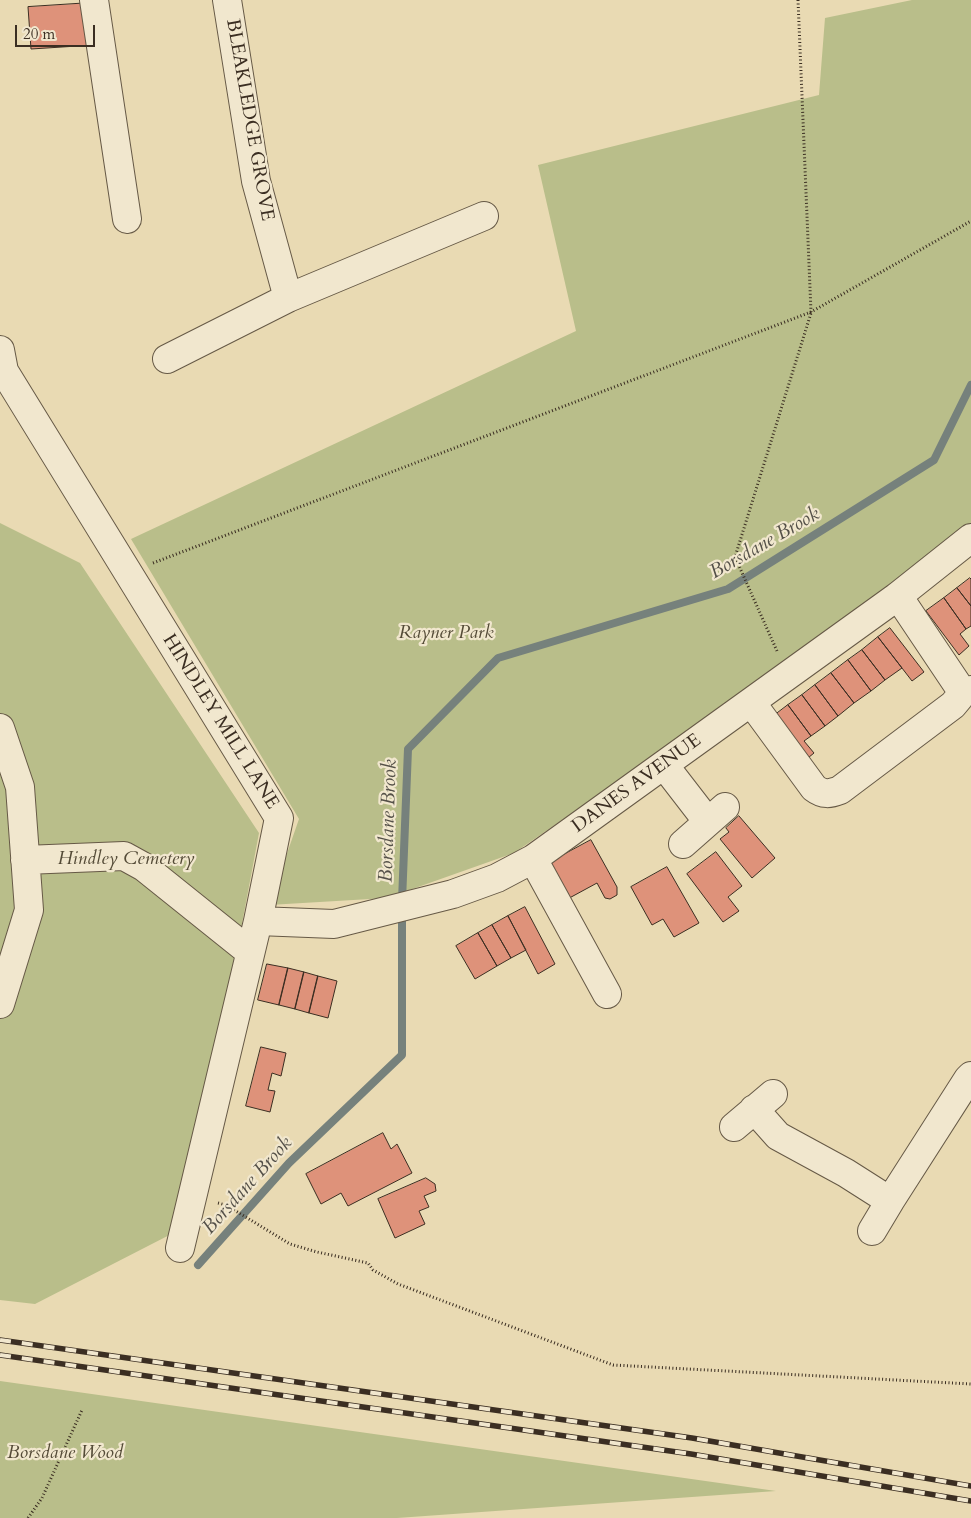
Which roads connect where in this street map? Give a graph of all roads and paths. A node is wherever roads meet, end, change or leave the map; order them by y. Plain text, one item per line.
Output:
1 (94, 0) edge
2 (227, 0) edge
3 (798, 0) edge
4 (484, 216) dead end
5 (127, 219) dead end
6 (971, 221) edge
7 (288, 298) junction
8 (811, 312) junction
9 (0, 350) edge
10 (167, 360) dead end
11 (971, 538) edge
12 (128, 573) junction
13 (898, 596) junction
14 (788, 676) junction
15 (967, 692) edge
16 (751, 702) junction
17 (0, 728) edge
18 (664, 765) junction
19 (682, 844) dead end
20 (533, 859) junction
21 (25, 860) junction
22 (258, 921) junction
23 (250, 952) junction
24 (607, 994) dead end
25 (0, 1004) edge
26 (971, 1076) edge
27 (734, 1128) dead end
28 (890, 1201) junction
29 (226, 1205) dead end
30 (872, 1231) dead end
31 (180, 1248) dead end
32 (971, 1384) edge
33 (82, 1410) dead end
34 (28, 1518) edge

1 - 5 street
2 - 7 street, BLEAKLEDGE GROVE
3 - 8 path
4 - 7 street
6 - 8 path
7 - 10 street
8 - 12 path
8 - 14 path
9 - 12 street, HINDLEY MILL LANE
11 - 13 street, DANES AVENUE
12 - 22 street, HINDLEY MILL LANE
13 - 14 street, DANES AVENUE
13 - 15 street
14 - 16 street, DANES AVENUE
15 - 16 street
16 - 18 street, DANES AVENUE
17 - 21 street
18 - 19 street
18 - 20 street, DANES AVENUE
20 - 22 street, DANES AVENUE
20 - 24 street
21 - 23 street
21 - 25 street
22 - 23 street, HINDLEY MILL LANE
23 - 31 street, HINDLEY MILL LANE
26 - 28 street
27 - 28 street
28 - 30 street
29 - 32 path
33 - 34 path

